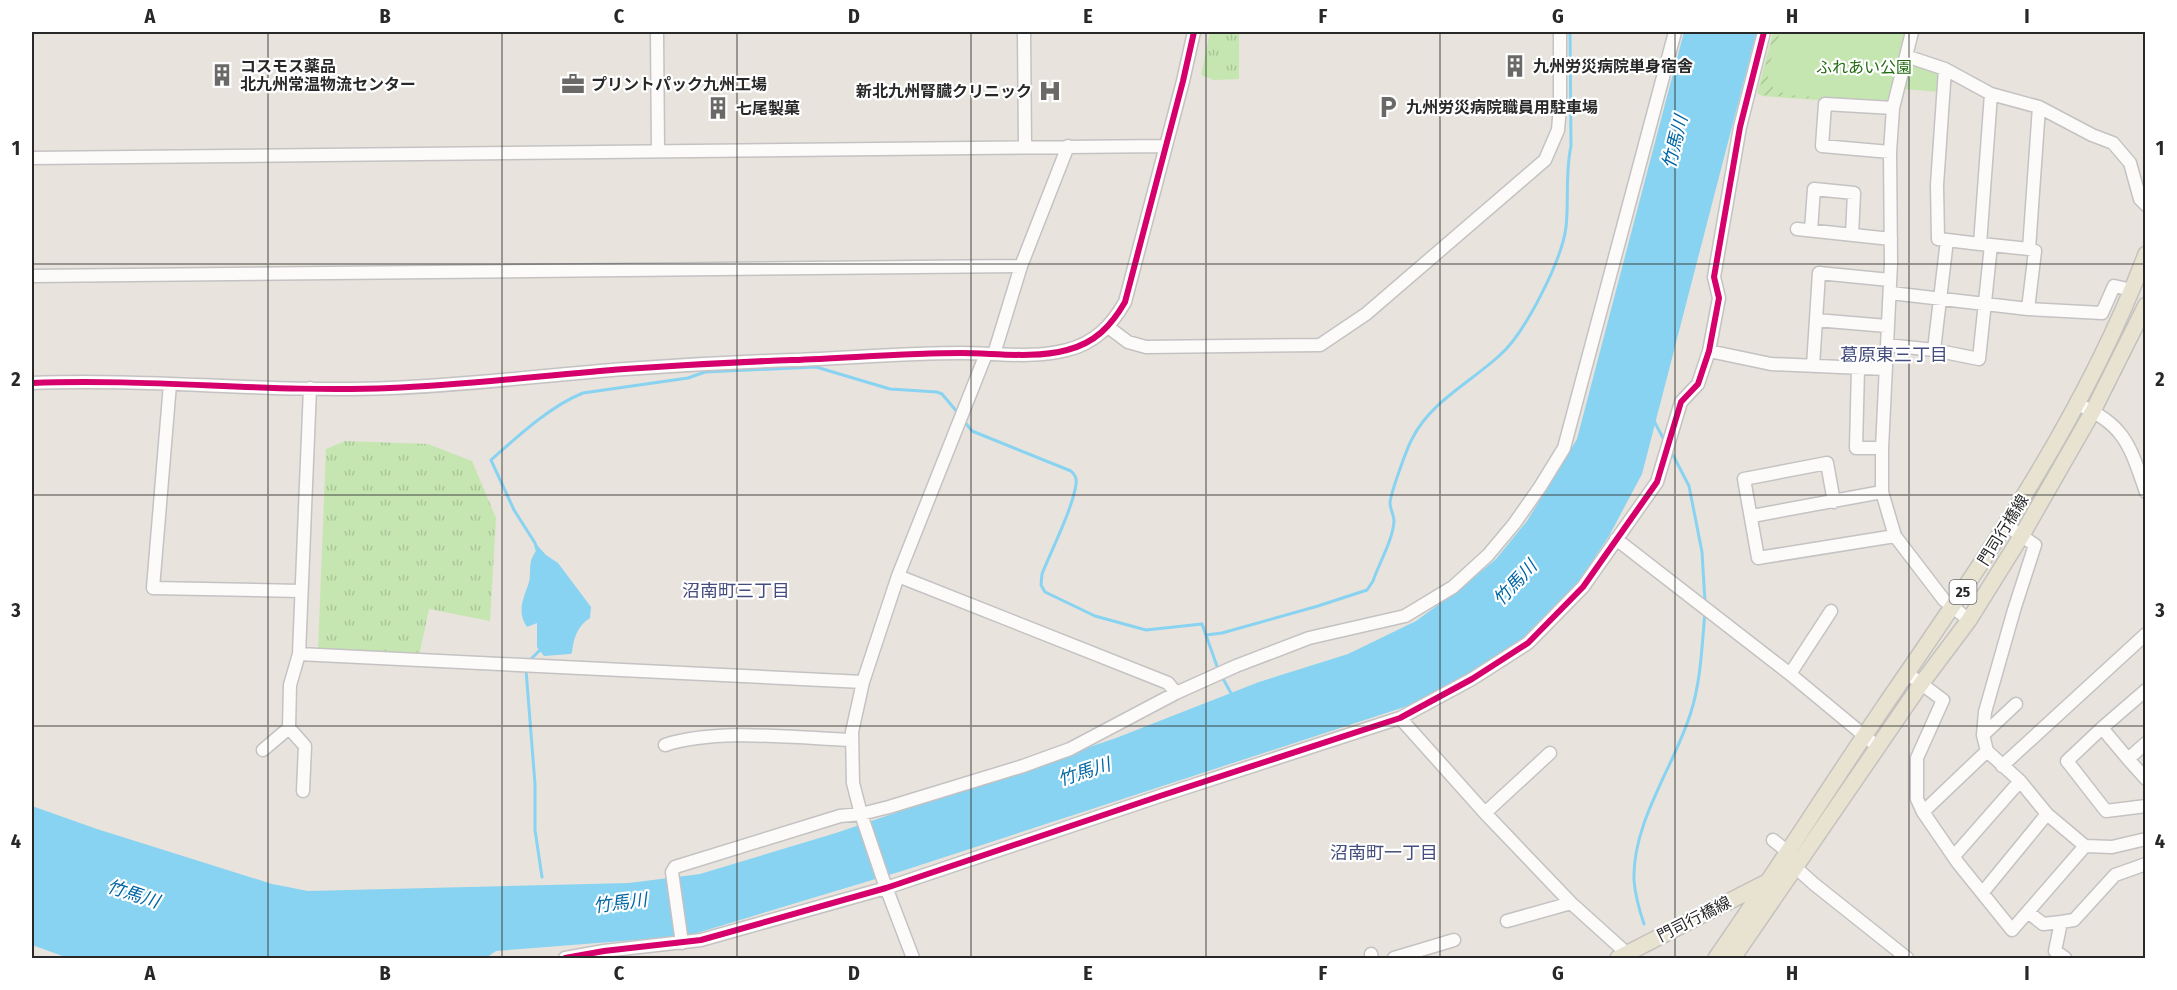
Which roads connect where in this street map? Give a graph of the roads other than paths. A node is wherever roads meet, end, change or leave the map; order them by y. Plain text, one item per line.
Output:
1 (657, 32) edge
2 (1024, 32) edge
3 (1194, 32) edge
4 (1560, 32) edge
5 (1675, 32) edge
6 (1764, 32) edge
7 (1912, 32) edge
8 (1906, 56) junction
9 (1945, 69) junction
10 (1991, 94) junction
11 (2039, 107) junction
12 (1893, 108) junction
13 (1068, 146) junction
14 (1166, 146) junction
15 (1025, 147) junction
16 (658, 150) junction
17 (1890, 152) junction
18 (32, 158) edge
19 (2145, 205) edge
20 (1797, 229) dead end
21 (1811, 230) junction
22 (1852, 235) junction
23 (1892, 239) junction
24 (1947, 240) junction
25 (1986, 244) junction
26 (2029, 249) junction
27 (2145, 254) edge
28 (2145, 265) edge
29 (1022, 266) junction
30 (32, 276) edge
31 (1890, 280) junction
32 (2132, 290) junction
33 (1890, 293) junction
34 (1940, 299) junction
35 (1984, 304) junction
36 (2145, 304) edge
37 (2028, 309) junction
38 (1816, 320) junction
39 (1887, 326) junction
40 (1107, 327) junction
41 (1887, 345) junction
42 (1934, 350) junction
43 (1710, 351) junction
44 (990, 354) junction
45 (1813, 366) junction
46 (1858, 368) junction
47 (1886, 369) junction
48 (32, 383) edge
49 (170, 384) junction
50 (310, 388) junction
51 (2077, 404) junction
52 (2093, 411) junction
53 (1882, 448) junction
54 (1882, 492) junction
55 (2145, 492) edge
56 (1834, 502) junction
57 (1752, 516) junction
58 (2007, 526) junction
59 (2022, 535) junction
60 (1895, 536) junction
61 (1616, 539) junction
62 (898, 576) junction
63 (300, 591) junction
64 (1952, 608) junction
65 (1831, 611) dead end
66 (1969, 620) junction
67 (2145, 634) edge
68 (298, 654) junction
69 (1790, 674) junction
70 (1907, 674) junction
71 (863, 682) junction
72 (1921, 684) junction
73 (2145, 690) edge
74 (1176, 693) junction
75 (2016, 704) dead end
76 (1400, 718) junction
77 (289, 728) junction
78 (2103, 728) junction
79 (1983, 735) junction
80 (1864, 737) junction
81 (852, 740) junction
82 (2145, 743) edge
83 (665, 745) dead end
84 (1878, 747) junction
85 (263, 750) dead end
86 (1987, 752) junction
87 (1550, 753) dead end
88 (2128, 759) junction
89 (2002, 766) junction
90 (2145, 779) edge
91 (2020, 781) junction
92 (303, 791) dead end
93 (2145, 806) edge
94 (1923, 812) junction
95 (1485, 813) junction
96 (2047, 814) junction
97 (862, 818) junction
98 (2145, 839) edge
99 (1773, 840) dead end
100 (2085, 846) junction
101 (1788, 852) junction
102 (1954, 856) junction
103 (2145, 864) edge
104 (1795, 867) junction
105 (1771, 880) junction
106 (885, 885) junction
107 (1983, 892) junction
108 (1571, 903) junction
109 (1717, 908) junction
110 (2028, 912) junction
111 (1508, 921) dead end
112 (2061, 922) junction
113 (1737, 928) junction
114 (1454, 940) dead end
115 (682, 941) junction
116 (1626, 957) edge
117 (565, 958) edge
118 (914, 958) edge
119 (1394, 958) edge
120 (1716, 958) edge
121 (1733, 958) edge
122 (1907, 958) edge
123 (2065, 958) edge

1 - 16 street
2 - 15 street
3 - 14 street
4 - 40 street
5 - 74 street
6 - 43 street
7 - 8 street
8 - 9 street
8 - 12 street
9 - 10 street
9 - 24 street
10 - 11 street
10 - 25 street
11 - 19 street
11 - 26 street
12 - 17 street
12 - 17 street
13 - 14 street
13 - 15 street
13 - 29 street
14 - 40 street
15 - 16 street
16 - 18 street
17 - 23 street
20 - 21 street
21 - 22 street
21 - 22 street
22 - 23 street
23 - 31 street
24 - 25 street
24 - 34 street
25 - 26 street
25 - 35 street
26 - 37 street
27 - 32 main road, 門司行橋線 / 25
28 - 32 main road
29 - 30 street
29 - 44 street
31 - 33 street
31 - 38 street
32 - 37 street
32 - 51 main road, 門司行橋線 / 25
33 - 34 street
33 - 39 street
34 - 35 street
34 - 42 street
35 - 37 street
35 - 42 street
36 - 52 main road, 門司行橋線 / 25
38 - 39 street
38 - 45 street
39 - 41 street
40 - 44 street
41 - 42 street
41 - 47 street
43 - 45 street
43 - 61 street
44 - 50 street
44 - 62 street
45 - 46 street
46 - 47 street
46 - 53 street
47 - 53 street
48 - 49 street
49 - 50 street
49 - 63 street
50 - 63 street
51 - 52 street
51 - 58 main road, 門司行橋線 / 25
52 - 55 street
52 - 59 main road, 門司行橋線 / 25
53 - 54 street
54 - 56 street
54 - 60 street
56 - 57 street
56 - 57 street
57 - 60 street
58 - 59 street
58 - 64 main road, 門司行橋線 / 25
59 - 66 main road, 門司行橋線 / 25
59 - 79 street
60 - 64 street
61 - 69 street
61 - 76 street
62 - 71 street
62 - 74 street
63 - 68 street
64 - 66 street
64 - 70 main road, 門司行橋線 / 25
65 - 69 street
66 - 72 main road, 門司行橋線 / 25
67 - 89 street
68 - 71 street
68 - 77 street
69 - 80 street
70 - 72 street
70 - 80 main road, 門司行橋線 / 25
71 - 81 street
72 - 84 main road, 門司行橋線 / 25
72 - 94 street
73 - 78 street
74 - 97 street
75 - 79 street
76 - 95 street
76 - 106 street
77 - 85 street
77 - 92 street
78 - 88 street
78 - 93 street
79 - 86 street
80 - 84 street
80 - 101 main road, 門司行橋線 / 25
81 - 83 street
81 - 97 street
82 - 88 street
84 - 104 main road, 門司行橋線 / 25
86 - 89 street
86 - 94 street
87 - 95 street
88 - 90 street
89 - 91 street
91 - 96 street
91 - 102 street
94 - 102 street
95 - 108 street
96 - 100 street
96 - 107 street
97 - 106 street
97 - 115 street
98 - 100 street
99 - 101 street
100 - 110 street
101 - 104 street
101 - 105 main road, 門司行橋線 / 25
102 - 107 street
103 - 112 street
104 - 105 main road, 門司行橋線 / 25
104 - 121 main road, 門司行橋線 / 25
104 - 122 street
105 - 109 main road, 門司行橋線 / 25
105 - 113 main road, 門司行橋線 / 25
106 - 115 street
106 - 118 street
107 - 110 street
108 - 111 street
108 - 116 street
109 - 113 main road
109 - 116 main road, 門司行橋線 / 25
110 - 112 street
112 - 123 street
113 - 120 main road, 門司行橋線 / 25
114 - 119 street
115 - 117 street

